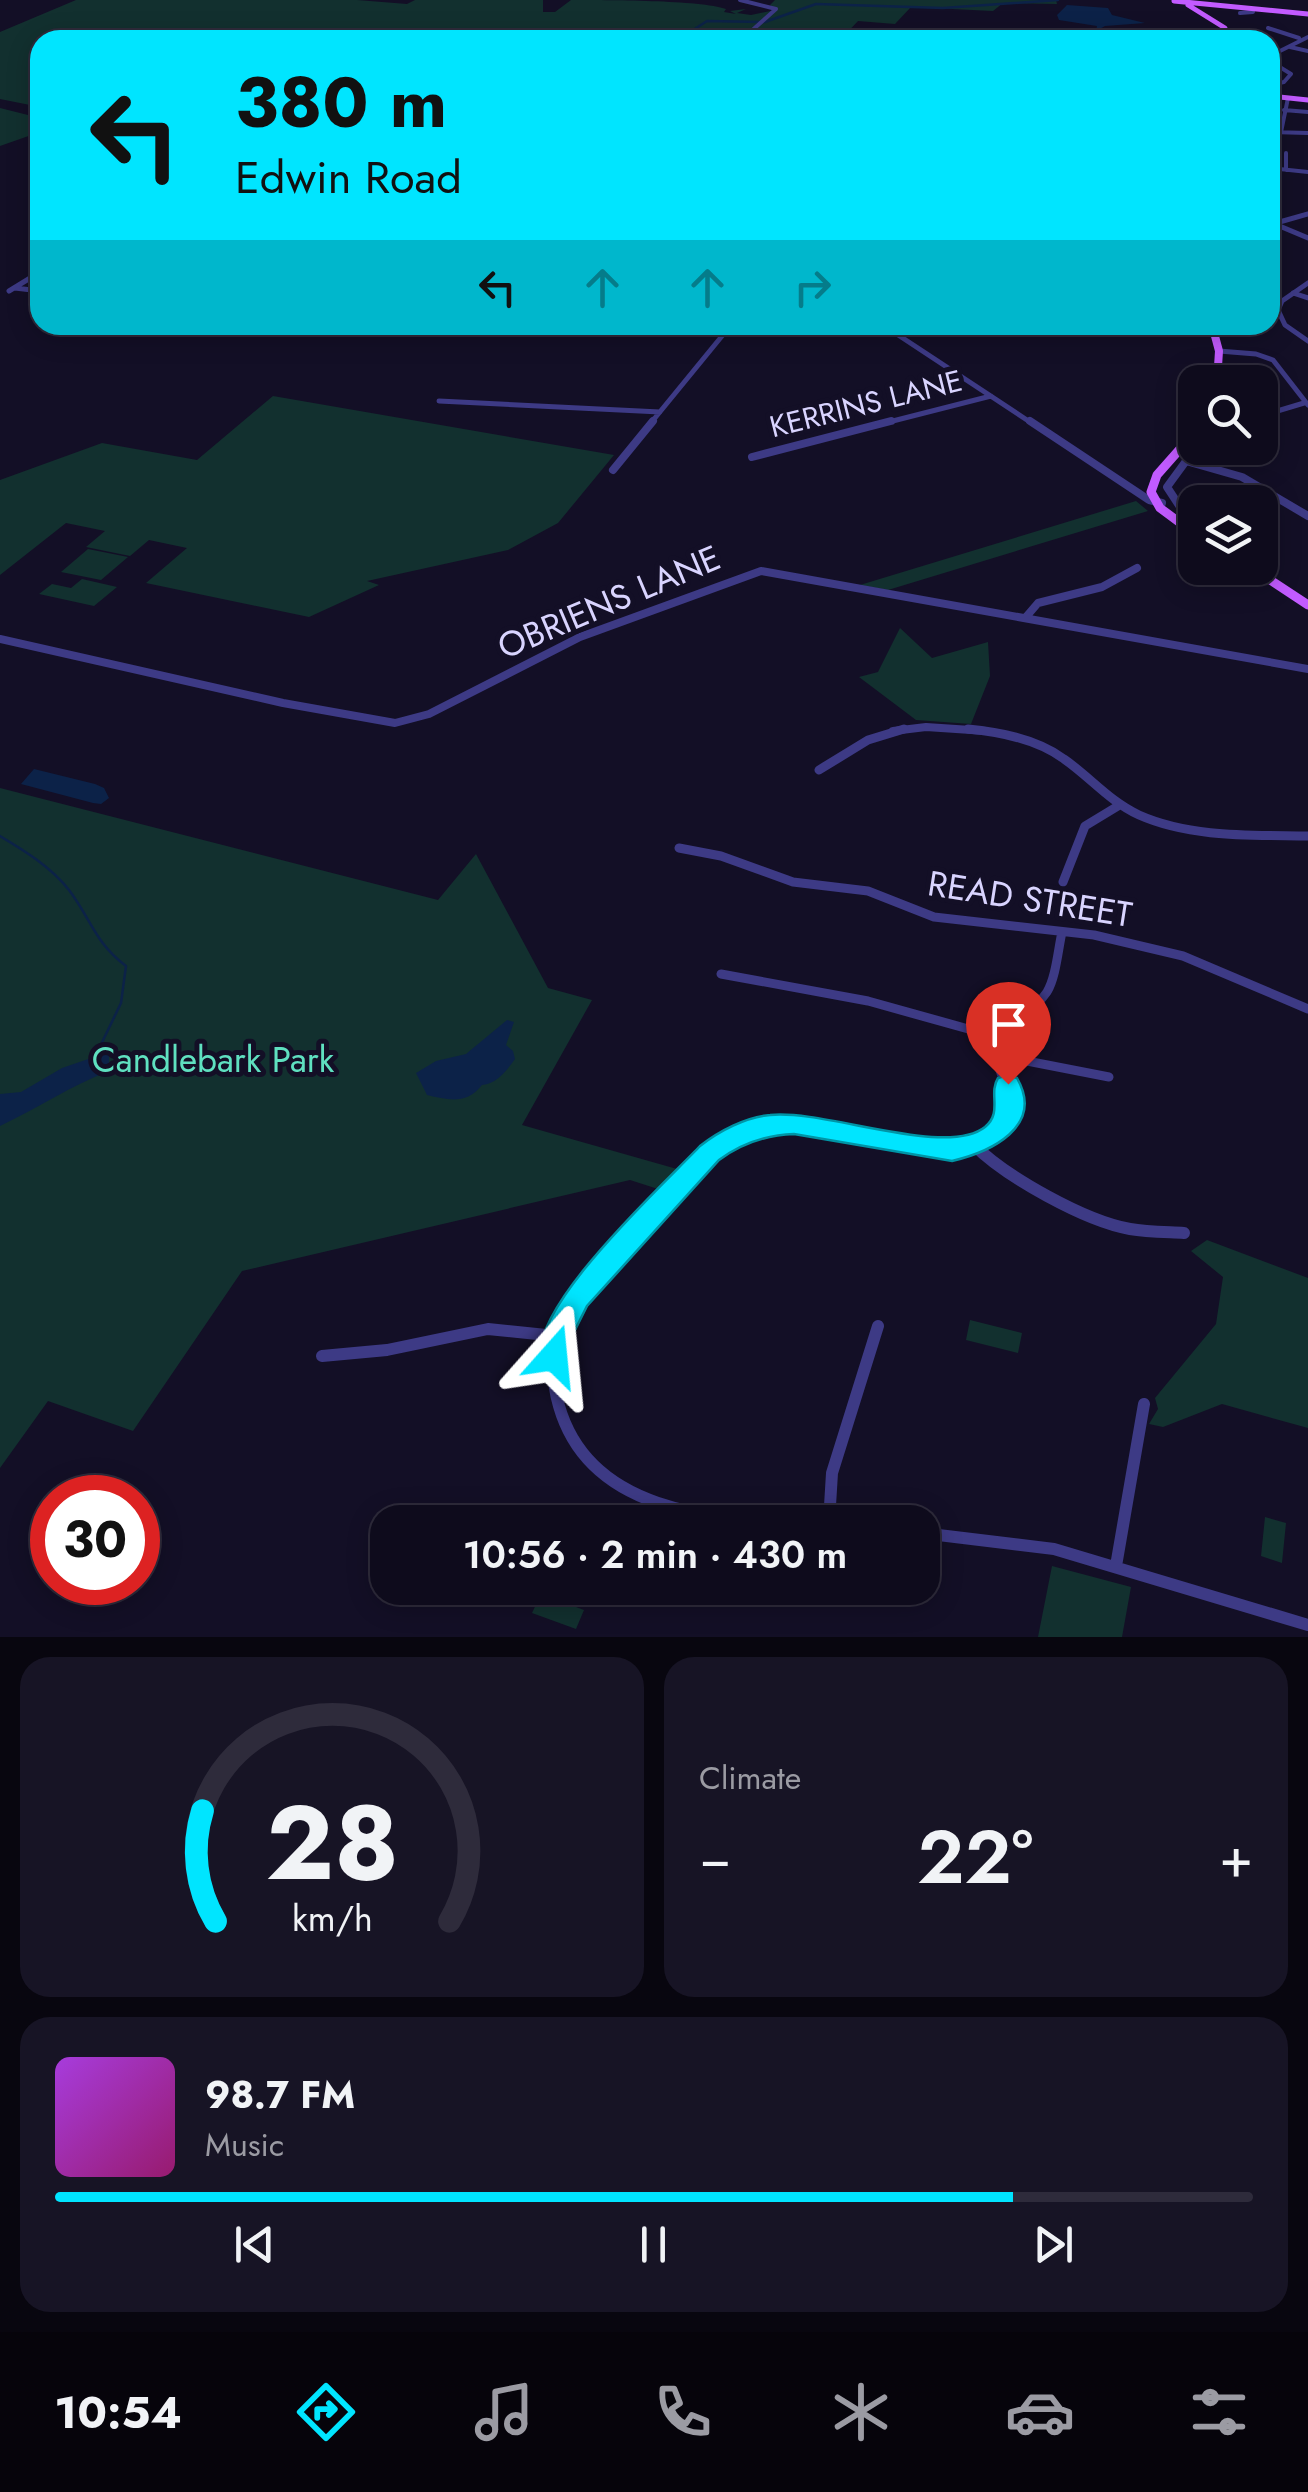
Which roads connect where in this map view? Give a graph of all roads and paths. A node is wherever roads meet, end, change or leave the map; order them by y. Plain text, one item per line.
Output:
1 (740, 0) edge
2 (776, 0) edge
3 (1178, 1) edge
4 (766, 4) junction
5 (1194, 5) edge
6 (1213, 5) junction
7 (1240, 12) dead end
8 (1252, 12) dead end
9 (1308, 14) edge
10 (1207, 16) junction
11 (1268, 28) dead end
12 (753, 30) edge
13 (1226, 30) edge
14 (1274, 30) edge
15 (1280, 32) edge
16 (1308, 37) edge
17 (1300, 38) junction
18 (1290, 47) junction
19 (1308, 51) edge
20 (1280, 52) edge
21 (1280, 66) edge
22 (1280, 84) joint
23 (1292, 88) dead end
24 (1280, 98) edge
25 (1287, 99) junction
26 (1308, 101) edge
27 (1284, 110) junction
28 (1308, 112) edge
29 (1281, 132) joint
30 (1308, 133) edge
31 (1286, 154) dead end
32 (1280, 169) edge
33 (1286, 170) junction
34 (1308, 172) edge
35 (1308, 214) edge
36 (1280, 220) edge
37 (1280, 225) edge
38 (1308, 238) edge
39 (30, 278) edge
40 (1308, 282) edge
41 (30, 291) edge
42 (1293, 293) junction
43 (1308, 298) edge
44 (1280, 312) edge
45 (1280, 318) edge
46 (723, 335) edge
47 (898, 335) edge
48 (1214, 335) edge
49 (1308, 340) edge
50 (1218, 351) junction
51 (1218, 365) edge
52 (991, 396) junction
53 (439, 401) dead end
54 (1306, 404) edge
55 (1278, 411) edge
56 (660, 412) junction
57 (1178, 452) edge
58 (752, 457) dead end
59 (1168, 463) junction
60 (613, 470) dead end
61 (1152, 484) junction
62 (1256, 485) edge
63 (1128, 487) junction
64 (1278, 498) edge
65 (1158, 503) junction
66 (1178, 504) edge
67 (1308, 516) edge
68 (1178, 519) edge
69 (1137, 568) dead end
70 (1276, 585) edge
71 (1305, 603) edge
72 (1026, 616) junction
73 (0, 639) edge
74 (1308, 669) edge
75 (819, 770) dead end
76 (1118, 806) junction
77 (1308, 836) edge
78 (679, 848) dead end
79 (1063, 882) dead end
80 (1062, 932) junction
81 (721, 974) dead end
82 (1308, 1009) edge
83 (997, 1037) junction
84 (996, 1055) junction
85 (1110, 1078) dead end
86 (974, 1146) junction
87 (1184, 1233) dead end
88 (878, 1326) dead end
89 (556, 1336) junction
90 (322, 1356) dead end
91 (1144, 1404) dead end
92 (659, 1505) edge
93 (830, 1505) edge
94 (940, 1535) edge
95 (1116, 1566) junction
96 (1308, 1625) edge

1 - 4 street
2 - 4 street
3 - 5 main road
3 - 6 main road
3 - 10 main road
4 - 12 street
5 - 6 main road
5 - 10 main road
6 - 9 main road
7 - 8 street
10 - 13 main road
11 - 14 street
15 - 17 street
16 - 17 street
17 - 18 street
18 - 19 street
18 - 20 street
21 - 22 street
22 - 23 street
24 - 25 main road
25 - 26 main road
25 - 27 street
27 - 28 street
27 - 29 street
29 - 30 street
31 - 33 street
32 - 33 street
33 - 34 street
35 - 36 street
37 - 38 street
39 - 41 street
40 - 42 street
42 - 43 street
42 - 44 street
45 - 49 street
46 - 56 street
47 - 52 street
48 - 50 main road
50 - 51 main road
50 - 54 street
52 - 58 street, KERRINS LANE
52 - 63 street
53 - 56 street
54 - 55 street
56 - 60 street
57 - 59 main road
59 - 61 main road
59 - 65 main road
61 - 63 street
61 - 65 main road
62 - 66 street
63 - 65 street
64 - 67 street
65 - 68 main road
69 - 72 street
70 - 71 main road
72 - 73 street, OBRIENS LANE
72 - 74 street, OBRIENS LANE
75 - 76 street
76 - 77 street
76 - 79 street
78 - 80 street, READ STREET
80 - 82 street, READ STREET
80 - 83 street
81 - 83 street
83 - 84 street
84 - 85 street
84 - 86 street
86 - 87 street
86 - 89 street
88 - 93 street
89 - 90 street
89 - 92 street
91 - 95 street
94 - 95 street
95 - 96 street

